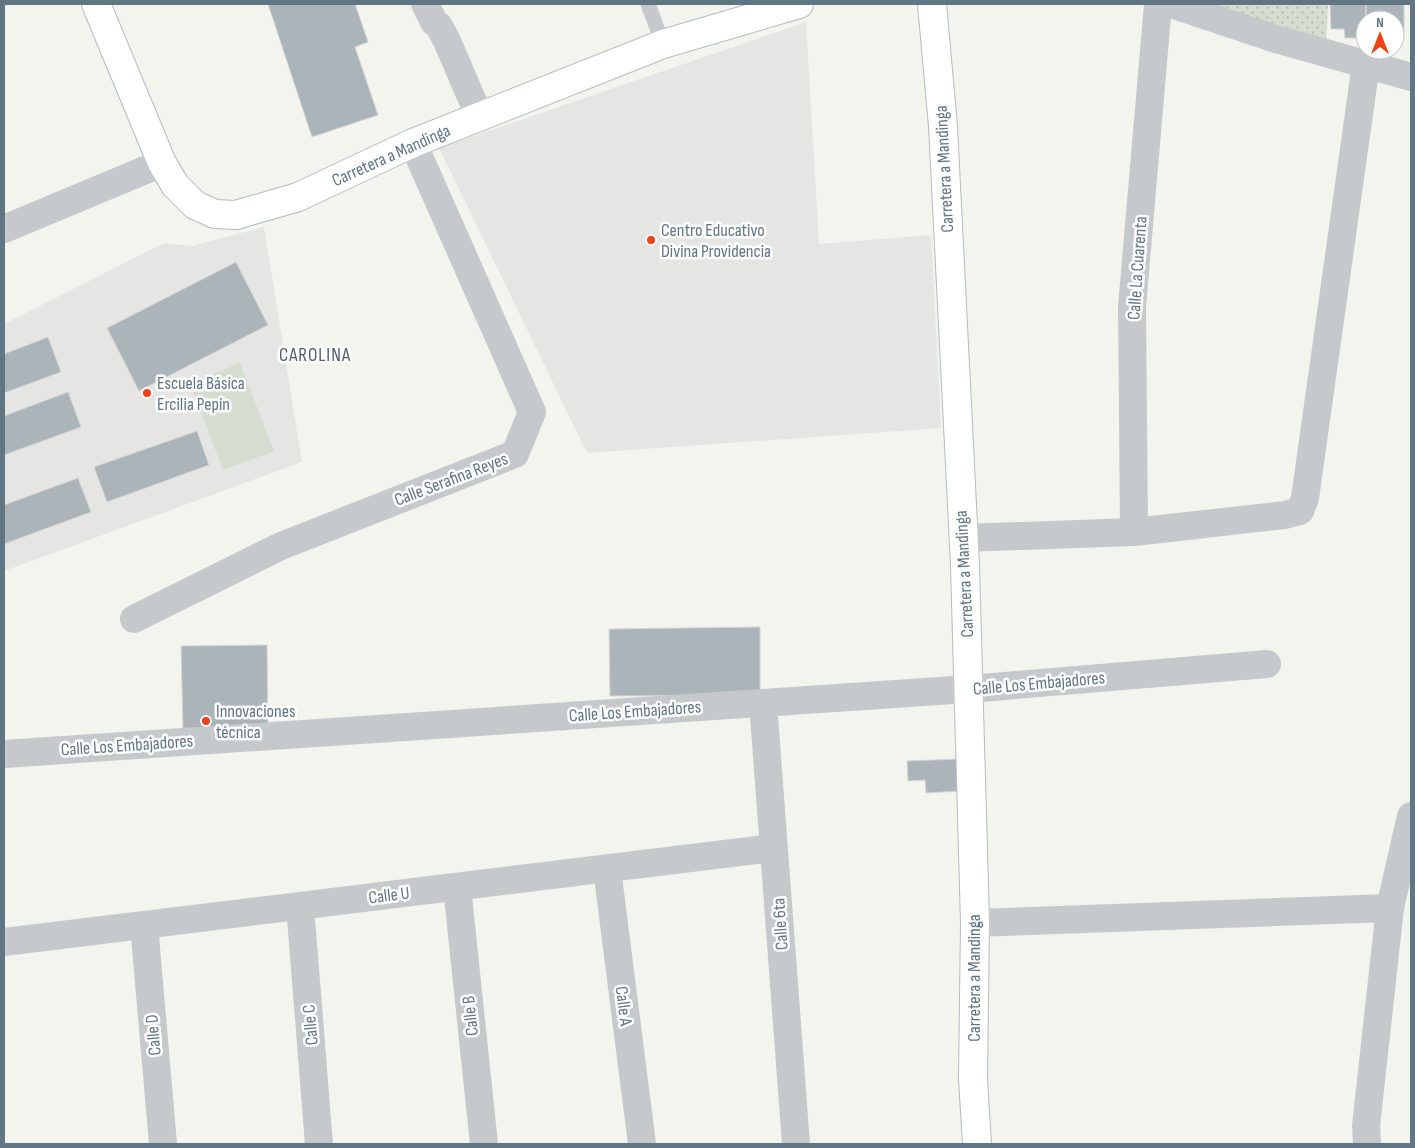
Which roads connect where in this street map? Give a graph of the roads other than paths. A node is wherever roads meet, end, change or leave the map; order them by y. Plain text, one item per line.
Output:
1 (96, 4) edge
2 (425, 4) edge
3 (648, 4) edge
4 (799, 4) edge
5 (932, 4) edge
6 (1158, 4) edge
7 (1171, 4) edge
8 (663, 44) junction
9 (1378, 61) edge
10 (1411, 77) edge
11 (480, 118) junction
12 (413, 144) junction
13 (162, 163) junction
14 (4, 229) edge
15 (1134, 532) junction
16 (963, 538) junction
17 (134, 619) dead end
18 (1267, 664) dead end
19 (969, 689) junction
20 (763, 703) junction
21 (4, 754) edge
22 (1411, 816) edge
23 (774, 848) junction
24 (607, 869) junction
25 (457, 887) junction
26 (300, 906) junction
27 (1390, 908) junction
28 (975, 923) junction
29 (144, 925) junction
30 (4, 942) edge
31 (163, 1144) edge
32 (319, 1144) edge
33 (484, 1144) edge
34 (642, 1144) edge
35 (796, 1144) edge
36 (977, 1144) edge
37 (1367, 1144) edge

1 - 13 street, Carretera a Mandinga
2 - 11 street
3 - 8 lane
4 - 8 street, Carretera a Mandinga
5 - 16 street, Carretera a Mandinga
6 - 15 street, Calle La Cuarenta
7 - 9 street
8 - 11 street, Carretera a Mandinga
9 - 10 street
9 - 15 street
11 - 12 street, Carretera a Mandinga
12 - 13 street, Carretera a Mandinga
12 - 17 street, Calle Serafina Reyes
13 - 14 street
15 - 16 street
16 - 19 street, Carretera a Mandinga
18 - 19 street, Calle Los Embajadores
19 - 20 street, Calle Los Embajadores
19 - 28 street, Carretera a Mandinga
20 - 21 street, Calle Los Embajadores
20 - 23 street, Calle 6ta
22 - 27 street
23 - 24 street, Calle U
23 - 35 street, Calle 6ta
24 - 25 street, Calle U
24 - 34 street, Calle A
25 - 26 street, Calle U
25 - 33 street, Calle B
26 - 29 street, Calle U
26 - 32 street, Calle C
27 - 28 street
27 - 37 street
28 - 36 street, Carretera a Mandinga
29 - 30 street, Calle U
29 - 31 street, Calle D

